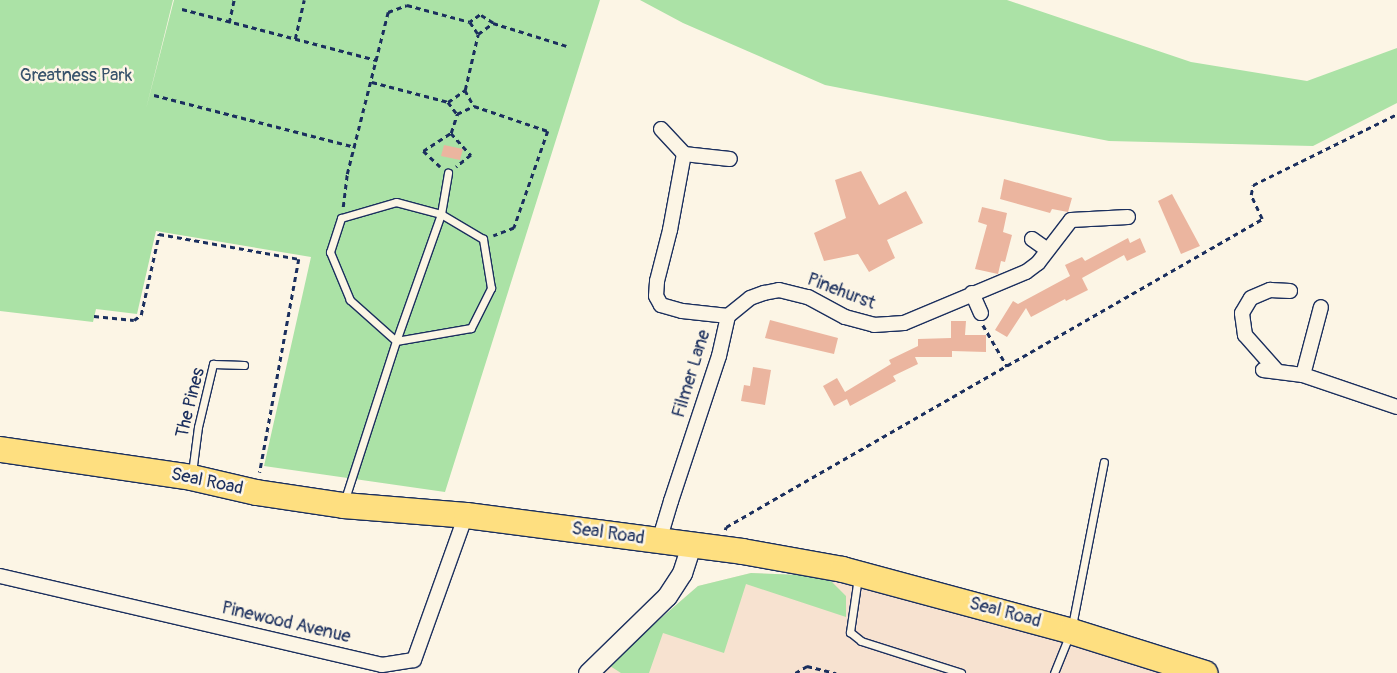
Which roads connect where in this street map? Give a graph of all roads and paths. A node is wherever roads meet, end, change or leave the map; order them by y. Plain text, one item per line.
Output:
1 (234, 0) edge
2 (304, 0) edge
3 (182, 9) dead end
4 (470, 22) junction
5 (229, 23) junction
6 (493, 23) junction
7 (478, 34) junction
8 (295, 39) junction
9 (568, 46) dead end
10 (377, 60) junction
11 (372, 82) junction
12 (465, 90) junction
13 (154, 95) dead end
14 (448, 102) junction
15 (474, 106) junction
16 (457, 114) junction
17 (1397, 114) edge
18 (661, 129) dead end
19 (451, 133) junction
20 (355, 147) junction
21 (684, 154) junction
22 (730, 160) dead end
23 (448, 173) junction
24 (441, 214) junction
25 (1128, 217) dead end
26 (342, 218) junction
27 (1032, 239) dead end
28 (483, 240) junction
29 (1048, 250) junction
30 (1290, 291) dead end
31 (972, 293) junction
32 (1321, 307) dead end
33 (981, 313) joint
34 (94, 316) dead end
35 (728, 316) junction
36 (396, 341) junction
37 (244, 365) dead end
38 (1007, 366) junction
39 (1303, 375) junction
40 (1397, 408) edge
41 (0, 449) edge
42 (1104, 462) dead end
43 (191, 477) junction
44 (256, 492) junction
45 (344, 505) junction
46 (466, 514) junction
47 (659, 541) junction
48 (691, 546) junction
49 (719, 549) junction
50 (858, 574) junction
51 (0, 576) edge
52 (1071, 631) junction
53 (593, 671) edge
54 (795, 673) edge
55 (836, 673) edge
56 (961, 673) edge
57 (1054, 673) edge
58 (1205, 673) edge

1 - 5 path
2 - 8 path
3 - 5 path
4 - 6 path
4 - 7 path
4 - 10 path
5 - 8 path
6 - 7 path
6 - 9 path
7 - 12 path
8 - 10 path
10 - 11 path
11 - 14 path
11 - 20 path
12 - 14 path
12 - 15 path
13 - 20 path
14 - 16 path
15 - 16 path
15 - 28 path
16 - 19 path
17 - 38 path
18 - 21 street
19 - 23 path
19 - 23 path
20 - 26 path
21 - 22 street
21 - 35 street, Filmer Lane
23 - 24 lane
24 - 26 lane
24 - 28 lane
24 - 36 lane
25 - 29 street, Pinehurst
26 - 36 lane
27 - 29 street
28 - 36 lane
29 - 31 street, Pinehurst
30 - 39 street
31 - 33 street
31 - 35 street, Pinehurst
32 - 39 street
33 - 38 path
34 - 44 path
35 - 47 street, Filmer Lane
36 - 45 lane
37 - 43 lane, The Pines
38 - 49 path
39 - 40 street
41 - 43 highway, Seal Road
42 - 52 lane
43 - 44 highway, Seal Road
44 - 45 highway, Seal Road
45 - 46 highway, Seal Road
46 - 47 highway, Seal Road
46 - 51 street, Pinewood Avenue
47 - 48 highway, Seal Road
48 - 49 highway, Seal Road
48 - 53 main road
49 - 50 highway, Seal Road
50 - 52 highway, Seal Road
50 - 56 lane
52 - 57 lane
52 - 58 highway, Seal Road
54 - 55 path

